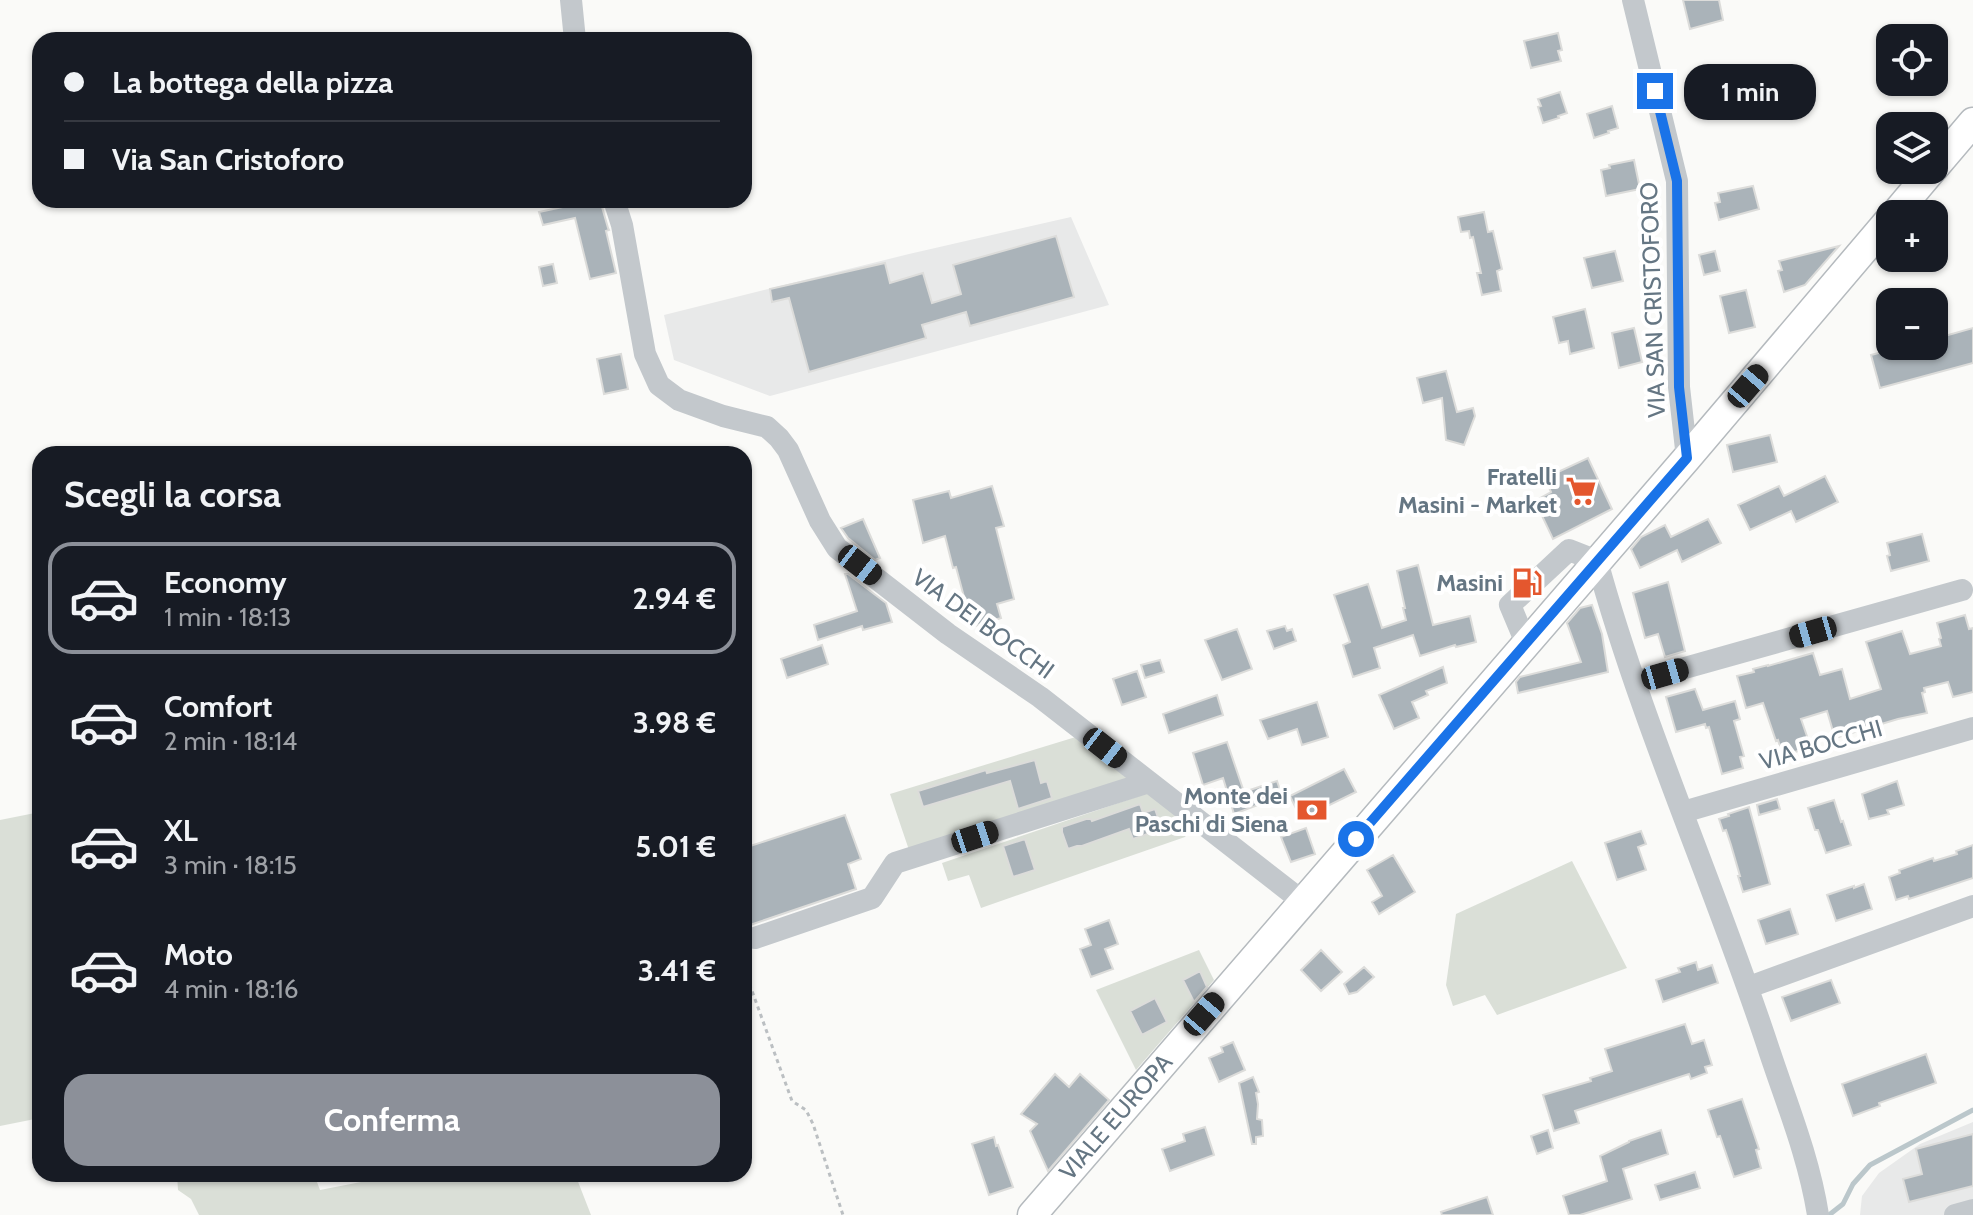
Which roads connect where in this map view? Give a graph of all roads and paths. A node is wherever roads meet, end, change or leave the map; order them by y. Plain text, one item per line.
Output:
1 (571, 0) edge
2 (1633, 0) edge
3 (574, 32) edge
4 (1973, 122) edge
5 (1948, 151) edge
6 (1920, 184) edge
7 (1907, 200) edge
8 (617, 208) edge
9 (1876, 235) edge
10 (1687, 458) junction
11 (1597, 561) junction
12 (1962, 590) dead end
13 (1635, 682) junction
14 (1973, 728) edge
15 (1149, 782) junction
16 (1683, 812) junction
17 (1302, 901) junction
18 (1973, 906) edge
19 (755, 938) dead end
20 (1749, 987) junction
21 (752, 991) edge
22 (1817, 1209) edge
23 (1973, 1210) edge
24 (843, 1215) edge
25 (1032, 1215) edge
26 (1955, 1215) edge

1 - 3 street
2 - 10 street, VIA SAN CRISTOFORO
4 - 5 main road
6 - 7 main road
8 - 15 street, VIA DEI BOCCHI
9 - 10 main road, VIALE EUROPA
10 - 11 main road, VIALE EUROPA
11 - 13 street
11 - 17 main road, VIALE EUROPA
12 - 13 street
13 - 16 street
14 - 16 street, VIA BOCCHI
15 - 17 street, VIA DEI BOCCHI
15 - 19 street
16 - 20 street
17 - 25 main road, VIALE EUROPA
18 - 20 street
20 - 22 street
21 - 24 path
23 - 26 street

